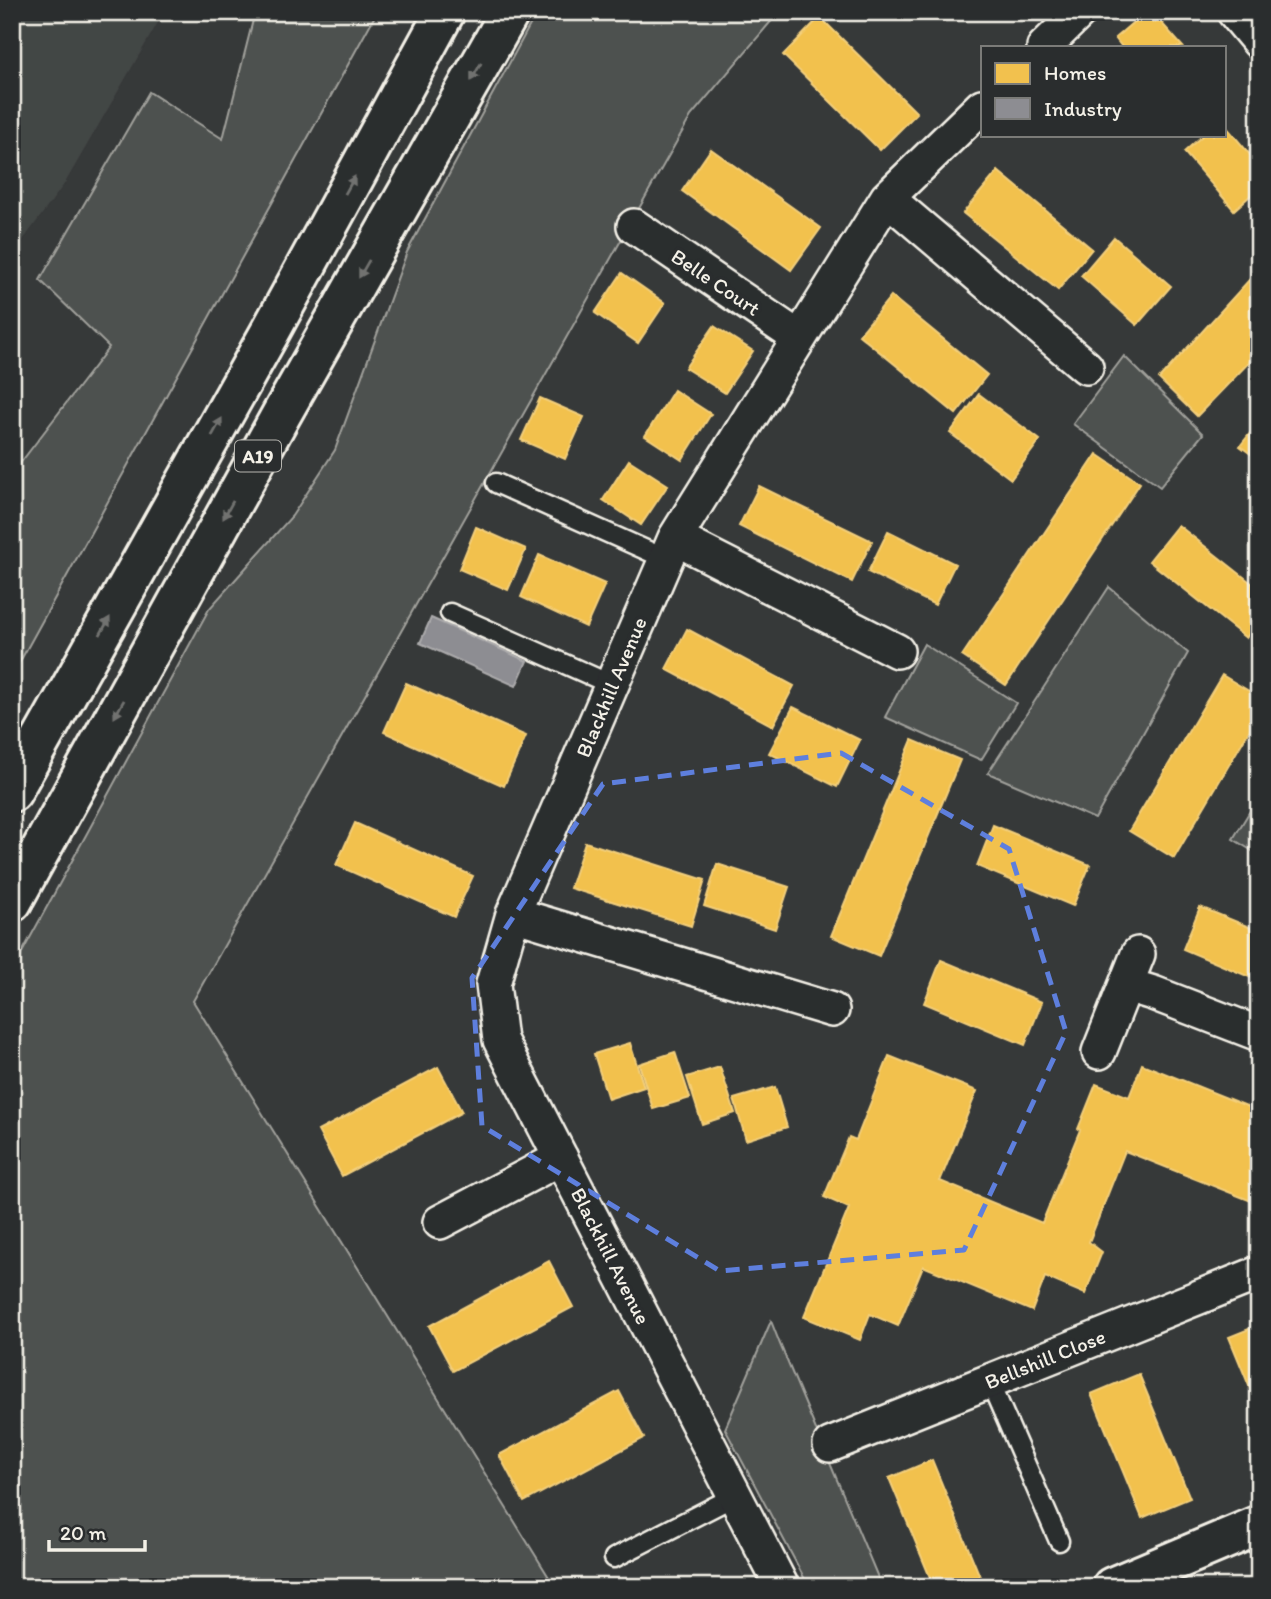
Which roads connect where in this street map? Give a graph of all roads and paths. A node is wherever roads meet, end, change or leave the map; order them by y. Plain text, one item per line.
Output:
1 (445, 12) edge
2 (510, 12) edge
3 (1080, 12) edge
4 (1234, 12) edge
5 (1259, 42) edge
6 (1045, 46) edge
7 (981, 107) edge
8 (887, 198) junction
9 (634, 226) dead end
10 (799, 338) junction
11 (1086, 367) dead end
12 (496, 483) dead end
13 (670, 548) junction
14 (450, 613) dead end
15 (897, 651) dead end
16 (612, 685) junction
17 (12, 792) edge
18 (12, 902) edge
19 (513, 914) junction
20 (1138, 954) dead end
21 (1127, 985) junction
22 (832, 1010) dead end
23 (1259, 1034) edge
24 (1099, 1052) dead end
25 (561, 1158) junction
26 (440, 1222) dead end
27 (1259, 1273) edge
28 (990, 1382) junction
29 (830, 1446) dead end
30 (735, 1496) junction
31 (1259, 1525) edge
32 (1059, 1541) dead end
33 (614, 1558) dead end
34 (782, 1587) edge
35 (1112, 1587) edge

17 -> 1 main road, A19
2 -> 18 main road, A19
3 - 6 street
4 - 5 street
7 - 8 street, Blackhill Avenue
8 - 10 street, Blackhill Avenue
8 - 11 street
9 - 10 street, Belle Court
10 - 13 street, Blackhill Avenue
12 - 13 lane
13 - 15 street
13 - 16 street, Blackhill Avenue
14 - 16 lane
16 - 19 street, Blackhill Avenue
19 - 22 street
19 - 25 street, Blackhill Avenue
20 - 21 street
21 - 23 street
21 - 24 street
25 - 26 street
25 - 30 street, Blackhill Avenue
27 - 28 street, Bellshill Close
28 - 29 street, Bellshill Close
28 - 32 lane
30 - 33 lane
30 - 34 street, Blackhill Avenue
31 - 35 main road

